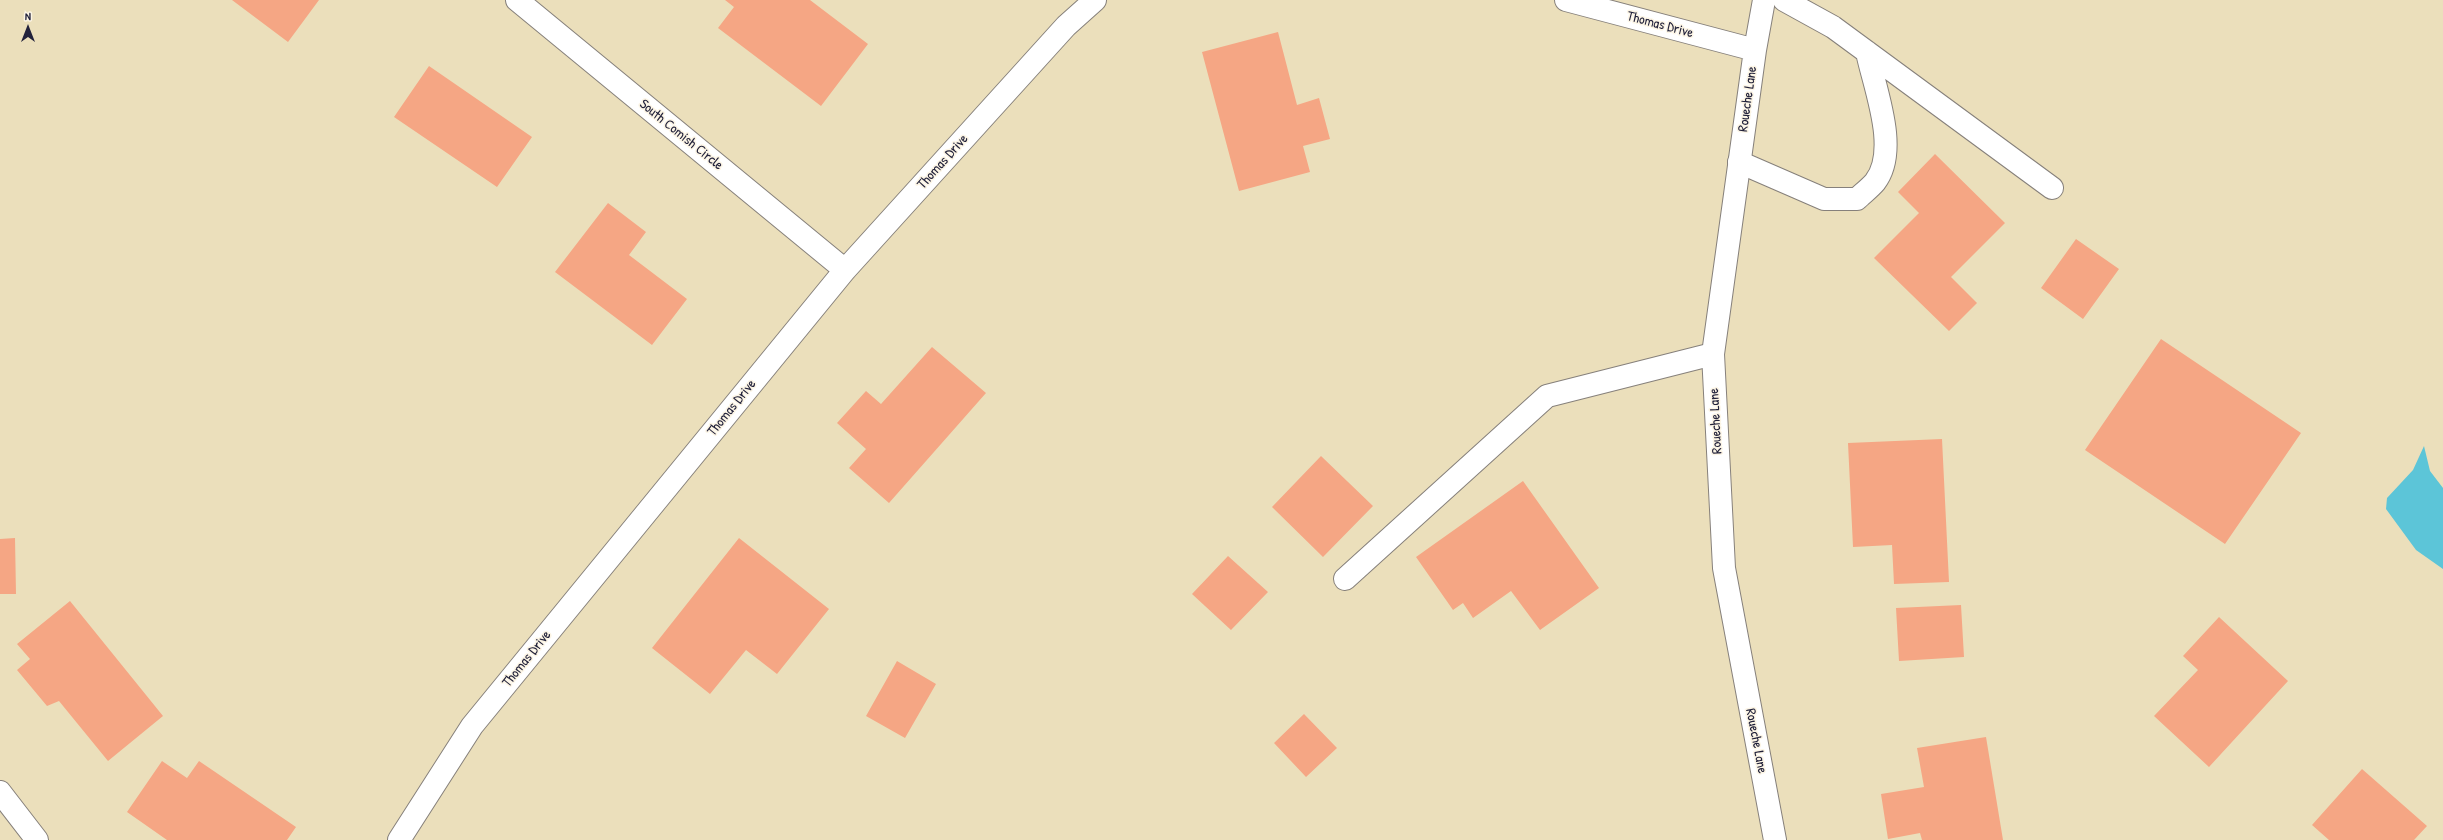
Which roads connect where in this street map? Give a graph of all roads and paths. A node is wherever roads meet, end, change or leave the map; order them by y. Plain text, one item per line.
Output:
1 (517, 0) edge
2 (1095, 0) edge
3 (1566, 0) edge
4 (1764, 0) edge
5 (1784, 0) edge
6 (1755, 50) junction
7 (1866, 52) junction
8 (1739, 162) junction
9 (2052, 188) dead end
10 (845, 270) junction
11 (1712, 354) junction
12 (1345, 580) dead end
13 (0, 792) edge
14 (38, 840) edge
15 (399, 840) edge
16 (1775, 840) edge

1 - 10 street, South Comish Circle
2 - 10 street, Thomas Drive
3 - 6 street, Thomas Drive
4 - 6 street, Roueche Lane
5 - 7 street
6 - 8 street, Roueche Lane
7 - 8 street
7 - 9 street
8 - 11 street, Roueche Lane
10 - 15 street, Thomas Drive
11 - 12 street
11 - 16 street, Roueche Lane
13 - 14 street

